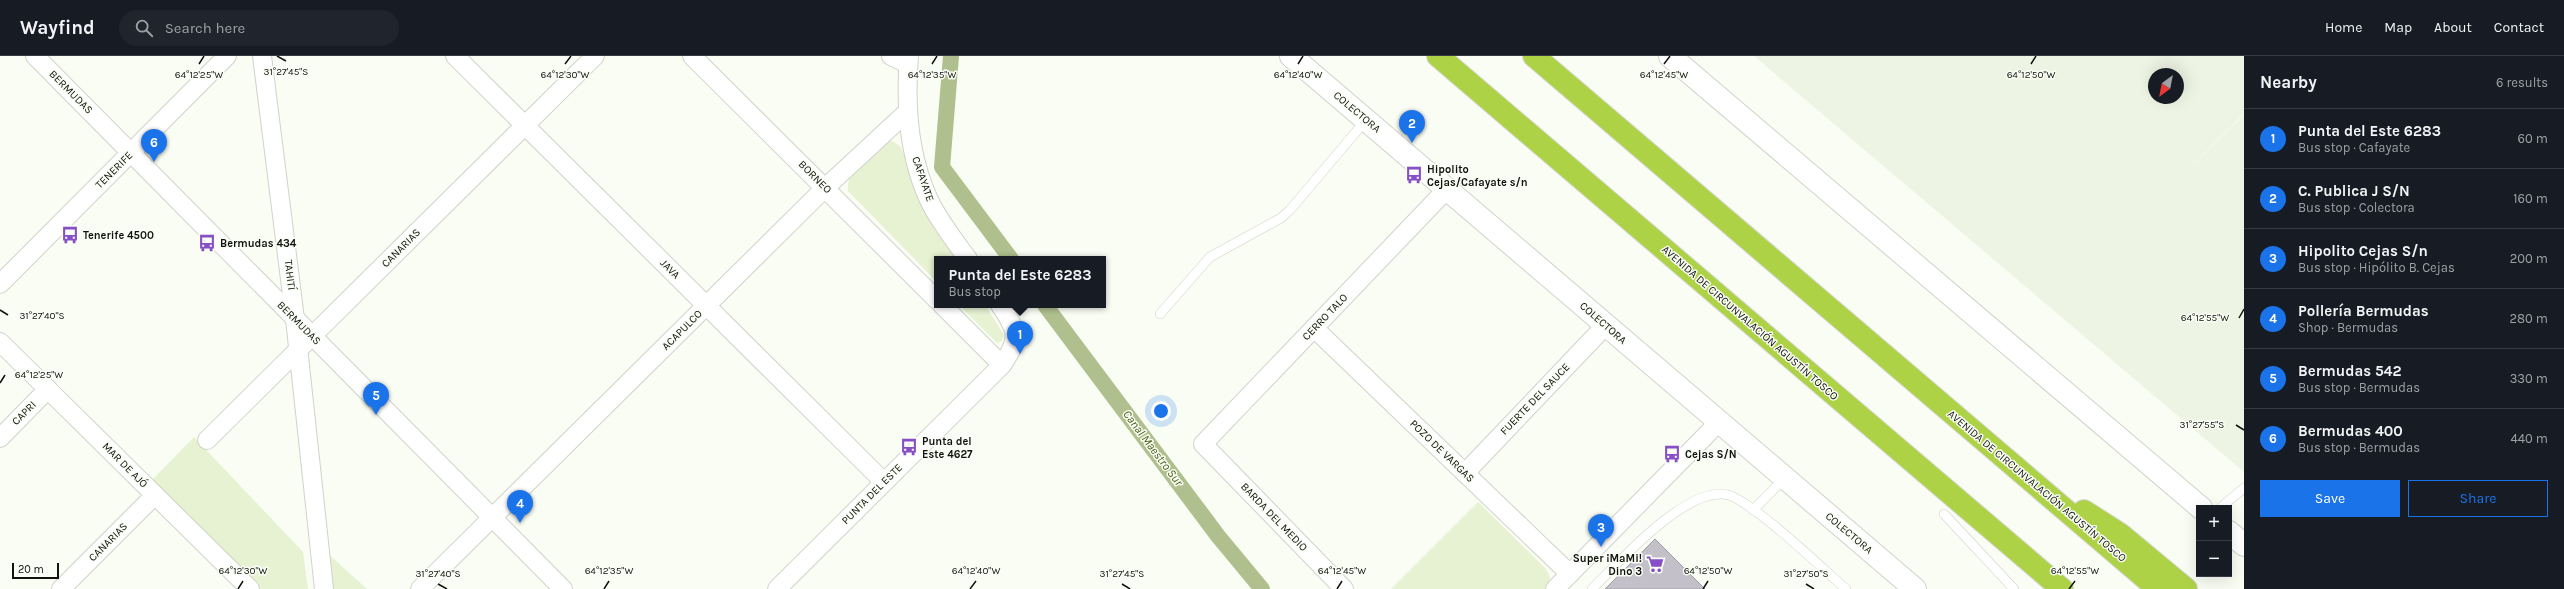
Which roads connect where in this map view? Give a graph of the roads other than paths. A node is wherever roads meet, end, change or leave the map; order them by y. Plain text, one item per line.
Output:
1 (34, 56) edge
2 (227, 56) edge
3 (262, 56) edge
4 (455, 56) edge
5 (595, 56) edge
6 (692, 56) edge
7 (891, 56) edge
8 (1291, 56) edge
9 (1438, 56) edge
10 (1534, 56) edge
11 (1670, 56) edge
12 (908, 60) edge
13 (907, 112) junction
14 (1366, 120) junction
15 (525, 126) junction
16 (131, 153) junction
17 (826, 188) junction
18 (1447, 189) junction
19 (966, 256) edge
20 (0, 284) edge
21 (934, 297) edge
22 (707, 306) junction
23 (945, 308) edge
24 (1002, 308) edge
25 (1160, 314) dead end
26 (295, 319) junction
27 (1606, 325) junction
28 (1314, 328) junction
29 (312, 336) junction
30 (0, 342) edge
31 (299, 350) junction
32 (1002, 365) junction
33 (48, 389) junction
34 (1719, 422) junction
35 (0, 438) edge
36 (207, 440) dead end
37 (1203, 444) joint
38 (2010, 462) junction
39 (1465, 473) junction
40 (1785, 478) junction
41 (884, 482) junction
42 (2244, 488) edge
43 (155, 495) junction
44 (2197, 505) edge
45 (2224, 505) edge
46 (1753, 510) junction
47 (1944, 514) dead end
48 (493, 518) junction
49 (2232, 535) edge
50 (2244, 545) edge
51 (1570, 574) junction
52 (1913, 588) edge
53 (61, 589) edge
54 (250, 589) edge
55 (324, 589) edge
56 (420, 589) edge
57 (563, 589) edge
58 (777, 589) edge
59 (1344, 589) edge
60 (1555, 589) edge
61 (1592, 589) edge
62 (1846, 589) edge
63 (2014, 589) edge
64 (2062, 589) edge
65 (2158, 589) edge
66 (2186, 589) edge

1 - 16 street, BERMUDAS
2 - 16 street, TENERIFE
3 - 26 street, TAHITÍ
4 - 15 street, JAVA
5 - 15 street, CANARIAS
6 - 17 street, BORNEO
7 - 12 street
8 - 14 street, COLECTORA
9 - 64 highway, AVENIDA DE CIRCUNVALACIÓN AGUSTÍN TOSCO
10 - 38 highway, AVENIDA DE CIRCUNVALACIÓN AGUSTÍN TOSCO
11 - 44 street
12 - 13 street
13 - 17 street, ACAPULCO
13 - 19 street, CAFAYATE
14 - 18 street, COLECTORA
14 - 25 lane
15 - 22 street, JAVA
15 - 29 street, CANARIAS
16 - 20 street, TENERIFE
16 - 26 street, BERMUDAS
17 - 21 street, BORNEO
17 - 22 street, ACAPULCO
18 - 27 street, COLECTORA
18 - 28 street, CERRO TALO
22 - 41 street, JAVA
22 - 48 street, ACAPULCO
23 - 32 street
24 - 32 street
26 - 29 street, BERMUDAS
26 - 31 street, TAHITÍ
27 - 34 street, COLECTORA
27 - 39 street, FUERTE DEL SAUCE
28 - 37 street, CERRO TALO
28 - 39 street, POZO DE VARGAS
29 - 31 street, CANARIAS
29 - 48 street, BERMUDAS
30 - 33 street, MAR DE AJÓ
31 - 36 street, CANARIAS
31 - 55 street, TAHITÍ
32 - 41 street, PUNTA DEL ESTE
33 - 35 street, CAPRI
33 - 43 street, MAR DE AJÓ
34 - 40 street, COLECTORA
34 - 51 street
37 - 59 street, BARDA DEL MEDIO
38 - 65 highway, AVENIDA DE CIRCUNVALACIÓN AGUSTÍN TOSCO
38 - 66 highway
39 - 51 street, POZO DE VARGAS
40 - 46 lane
40 - 52 street, COLECTORA
41 - 58 street, PUNTA DEL ESTE
42 - 45 lane
43 - 53 street, CANARIAS
43 - 54 street, MAR DE AJÓ
46 - 61 lane
46 - 62 lane
47 - 63 lane
48 - 56 street, ACAPULCO
48 - 57 street, BERMUDAS
49 - 50 street
51 - 60 street

